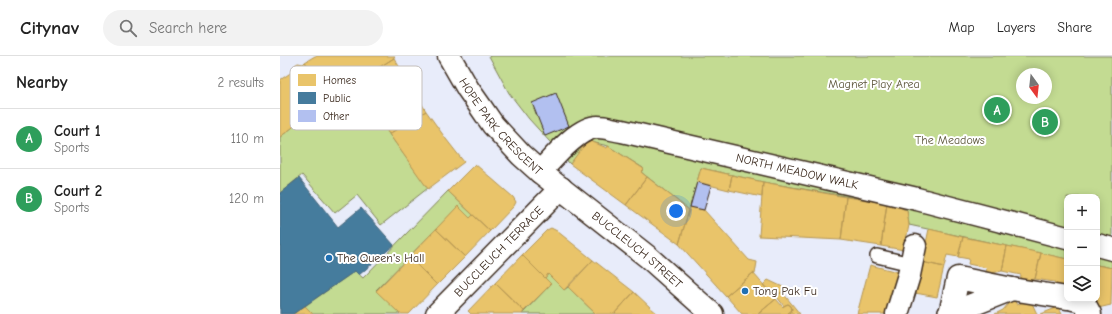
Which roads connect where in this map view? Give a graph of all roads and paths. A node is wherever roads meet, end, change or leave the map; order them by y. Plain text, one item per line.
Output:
1 (449, 56) edge
2 (540, 172) junction
3 (561, 188) junction
4 (1064, 237) edge
5 (1100, 246) edge
6 (1112, 249) edge
7 (913, 255) joint
8 (877, 256) dead end
9 (1012, 289) junction
10 (1064, 298) edge
11 (1084, 302) edge
12 (437, 314) edge
13 (712, 314) edge
14 (898, 314) edge
15 (949, 314) edge
16 (1090, 314) edge

1 - 2 street, HOPE PARK CRESCENT
2 - 3 street, HOPE PARK CRESCENT
2 - 4 street, NORTH MEADOW WALK
3 - 12 street, BUCCLEUCH TERRACE
3 - 13 street, BUCCLEUCH STREET
5 - 6 street
7 - 8 lane
7 - 14 street
9 - 10 street
9 - 15 street
9 - 15 street
11 - 16 street

